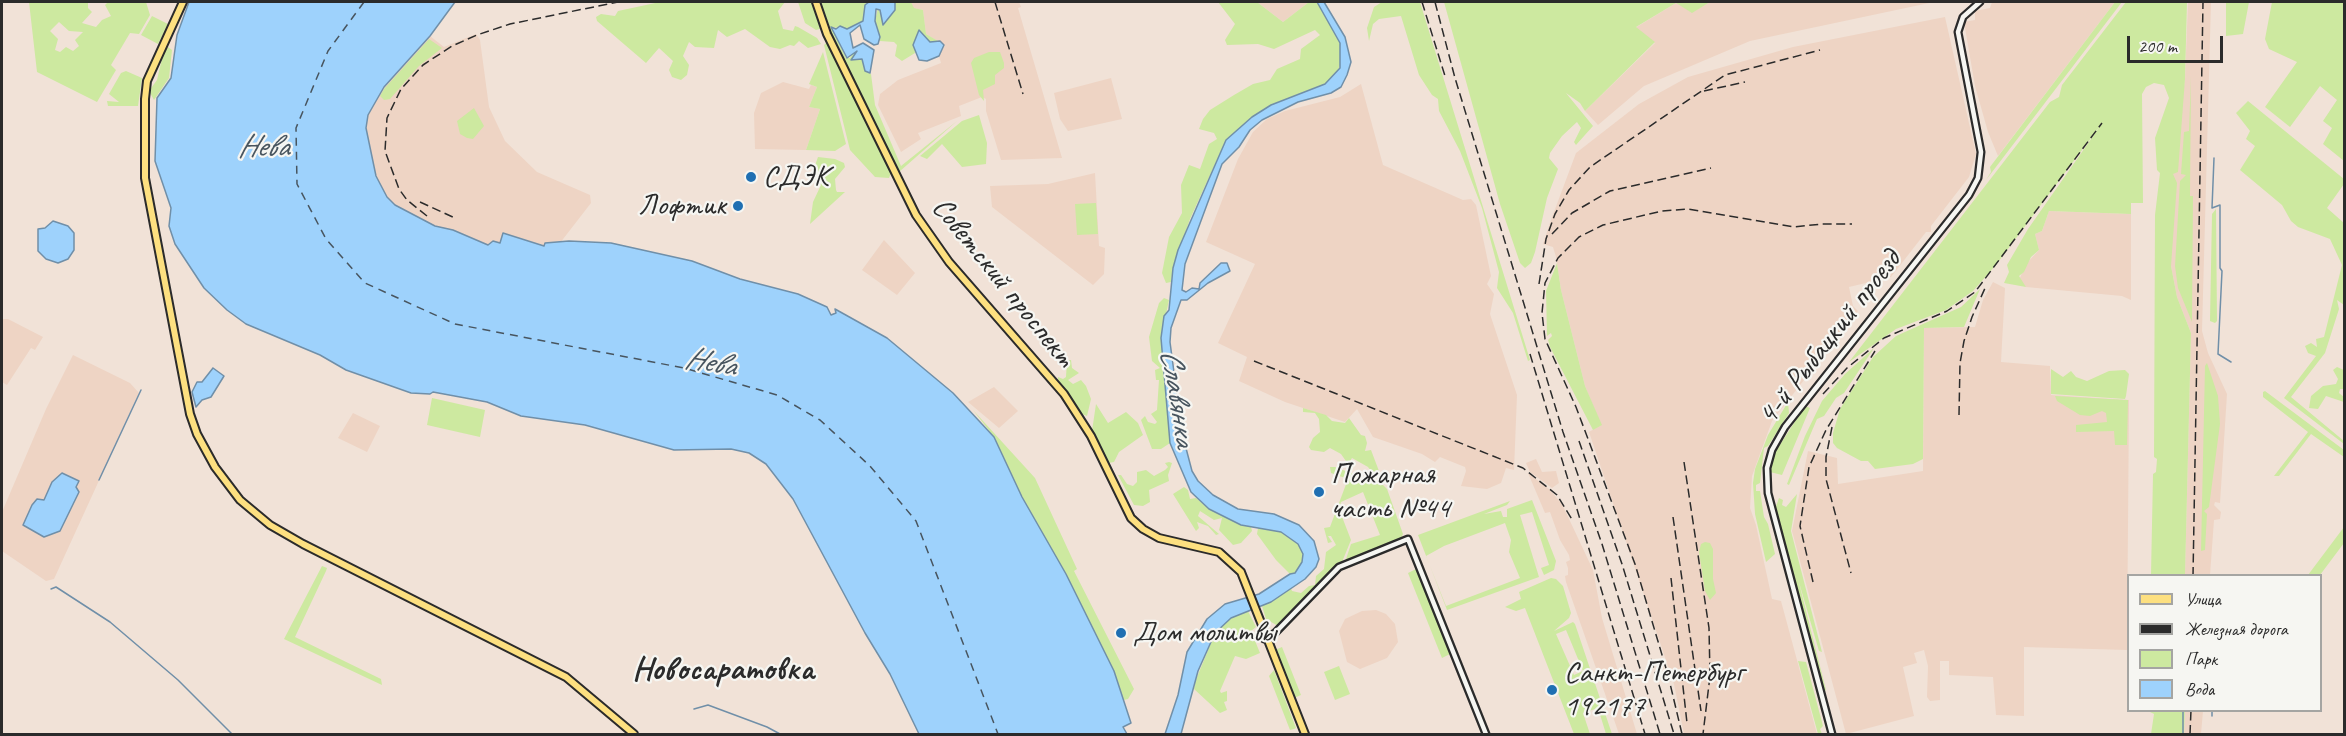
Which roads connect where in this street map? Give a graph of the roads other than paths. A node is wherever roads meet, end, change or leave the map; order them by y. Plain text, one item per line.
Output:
1 (183, 2) edge
2 (816, 2) edge
3 (1980, 2) edge
4 (1266, 638) junction
5 (634, 735) edge
6 (1303, 735) edge
7 (1486, 735) edge
8 (1832, 735) edge

1 - 5 main road
2 - 4 main road, Советский проспект
3 - 8 street, 4-й Рыбацкий проезд
4 - 6 main road, Советский проспект
4 - 7 street

